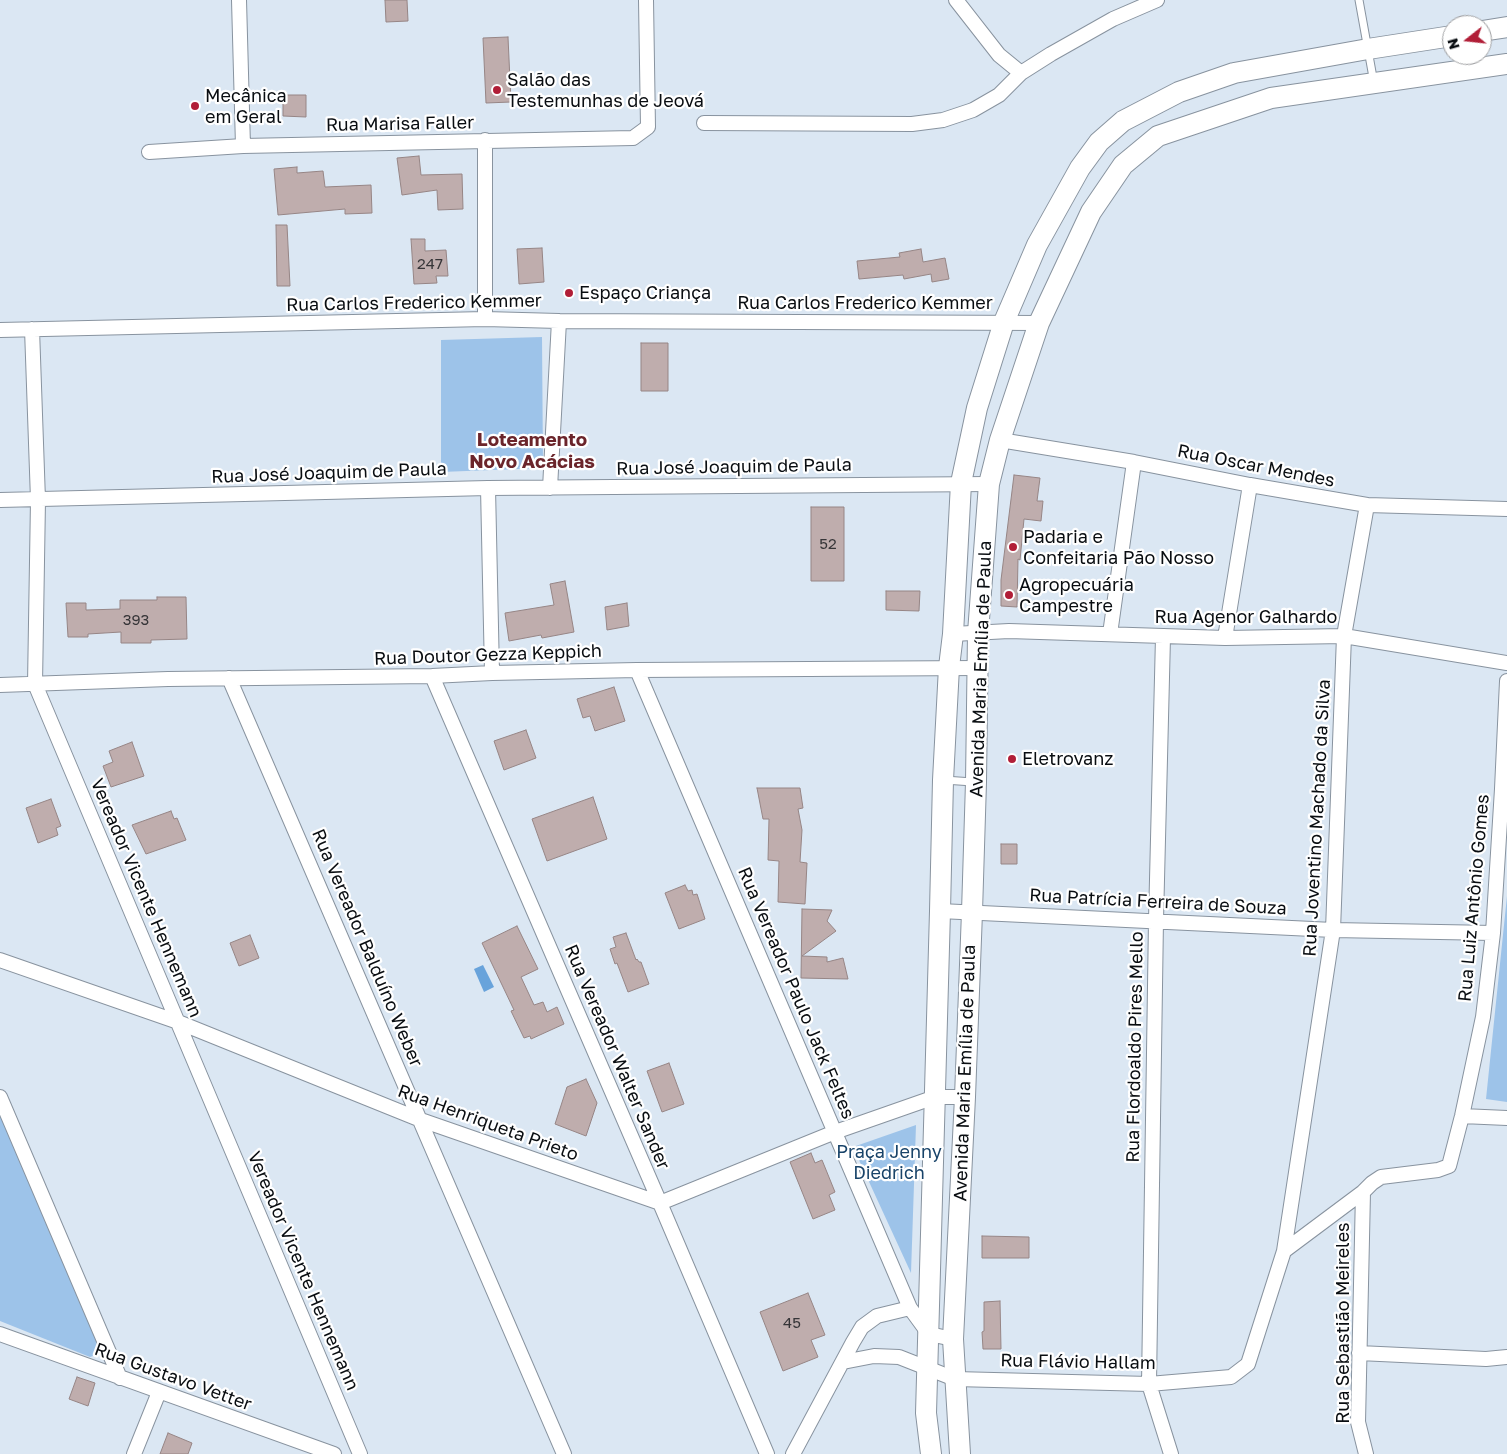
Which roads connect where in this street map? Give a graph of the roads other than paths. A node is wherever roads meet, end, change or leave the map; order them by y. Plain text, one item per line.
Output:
1 (239, 0) edge
2 (646, 0) edge
3 (956, 0) edge
4 (1157, 0) edge
5 (1359, 0) edge
6 (1507, 27) edge
7 (1492, 29) edge
8 (1442, 38) edge
9 (1368, 49) junction
10 (1507, 64) edge
11 (1021, 73) junction
12 (1374, 83) junction
13 (704, 123) dead end
14 (485, 140) junction
15 (243, 146) junction
16 (149, 152) dead end
17 (485, 319) junction
18 (558, 321) junction
19 (1004, 322) junction
20 (1039, 323) junction
21 (32, 329) junction
22 (0, 330) edge
23 (1000, 440) junction
24 (1134, 462) junction
25 (961, 484) junction
26 (989, 484) junction
27 (1250, 485) junction
28 (488, 488) junction
29 (550, 488) junction
30 (0, 500) edge
31 (38, 500) junction
32 (1367, 505) junction
33 (1507, 510) edge
34 (978, 633) junction
35 (953, 634) junction
36 (1110, 634) junction
37 (1344, 636) junction
38 (1163, 637) junction
39 (1225, 638) junction
40 (1507, 663) edge
41 (949, 667) junction
42 (978, 668) junction
43 (637, 670) junction
44 (492, 673) junction
45 (432, 676) junction
46 (229, 678) junction
47 (1507, 680) edge
48 (35, 684) junction
49 (0, 685) edge
50 (943, 780) junction
51 (976, 782) junction
52 (1505, 789) edge
53 (940, 911) junction
54 (972, 912) junction
55 (1156, 920) junction
56 (1333, 930) junction
57 (1493, 933) junction
58 (0, 960) edge
59 (178, 1022) junction
60 (0, 1097) edge
61 (935, 1097) junction
62 (965, 1097) junction
63 (1462, 1116) junction
64 (1507, 1118) edge
65 (421, 1120) junction
66 (835, 1132) junction
67 (1363, 1192) junction
68 (660, 1203) junction
69 (1284, 1252) junction
70 (910, 1308) junction
71 (0, 1334) edge
72 (929, 1334) junction
73 (953, 1339) junction
74 (1359, 1353) junction
75 (1507, 1357) edge
76 (843, 1362) junction
77 (928, 1368) junction
78 (1231, 1377) joint
79 (120, 1378) junction
80 (955, 1379) junction
81 (1149, 1384) junction
82 (159, 1392) junction
83 (134, 1454) edge
84 (333, 1454) edge
85 (360, 1454) edge
86 (564, 1454) edge
87 (767, 1454) edge
88 (793, 1454) edge
89 (931, 1454) edge
90 (960, 1454) edge
91 (1171, 1454) edge
92 (1366, 1454) edge

1 - 15 street
2 - 14 street, Rua Marisa Faller
3 - 11 street
4 - 11 street
5 - 9 lane
6 - 7 main road
8 - 9 main road, Avenida Maria Emília de Paula
9 - 12 lane
9 - 19 main road, Avenida Maria Emília de Paula
10 - 12 main road, Avenida Maria Emília de Paula
11 - 13 street
12 - 20 main road, Avenida Maria Emília de Paula
14 - 15 street, Rua Marisa Faller
14 - 17 street
15 - 16 street, Rua Marisa Faller
17 - 18 street, Rua Carlos Frederico Kemmer
17 - 21 street, Rua Carlos Frederico Kemmer
18 - 19 street, Rua Carlos Frederico Kemmer
18 - 29 street
19 - 20 street, Rua Carlos Frederico Kemmer
19 - 25 main road, Avenida Maria Emília de Paula
20 - 23 main road, Avenida Maria Emília de Paula
21 - 22 street, Rua Carlos Frederico Kemmer
21 - 31 street, Vereador Vicente Hennemann
23 - 24 street, Rua Oscar Mendes
23 - 26 main road, Avenida Maria Emília de Paula
24 - 27 street, Rua Oscar Mendes
24 - 36 street
25 - 26 street, Rua José Joaquim de Paula
25 - 29 street, Rua José Joaquim de Paula
25 - 35 main road, Avenida Maria Emília de Paula
26 - 34 main road, Avenida Maria Emília de Paula
27 - 32 street, Rua Oscar Mendes
27 - 39 street
28 - 29 street, Rua José Joaquim de Paula
28 - 31 street, Rua José Joaquim de Paula
28 - 44 street
30 - 31 street, Rua José Joaquim de Paula
31 - 48 street, Vereador Vicente Hennemann
32 - 33 street, Rua Oscar Mendes
32 - 37 street, Rua Joventino Machado da Silva
34 - 35 street, Rua Agenor Galhardo
34 - 36 street, Rua Agenor Galhardo
34 - 42 main road, Avenida Maria Emília de Paula
35 - 41 main road, Avenida Maria Emília de Paula
36 - 38 street, Rua Agenor Galhardo
37 - 39 street, Rua Agenor Galhardo
37 - 40 street, Rua Agenor Galhardo
37 - 56 street, Rua Joventino Machado da Silva
38 - 39 street, Rua Agenor Galhardo
38 - 55 street, Rua Flordoaldo Pires Mello
41 - 42 street, Rua Doutor Gezza Keppich
41 - 43 street, Rua Doutor Gezza Keppich
41 - 50 main road, Avenida Maria Emília de Paula
42 - 51 main road, Avenida Maria Emília de Paula
43 - 44 street, Rua Doutor Gezza Keppich
43 - 66 street, Rua Vereador Paulo Jack Feltes
44 - 45 street, Rua Doutor Gezza Keppich
45 - 46 street, Rua Doutor Gezza Keppich
45 - 68 street, Rua Vereador Walter Sander
46 - 48 street, Rua Doutor Gezza Keppich
46 - 65 street, Rua Vereador Balduíno Weber
47 - 52 street, Rua Luiz Antônio Gomes
48 - 49 street, Rua Doutor Gezza Keppich
48 - 59 street, Vereador Vicente Hennemann
50 - 51 lane
50 - 53 main road, Avenida Maria Emília de Paula
51 - 54 main road, Avenida Maria Emília de Paula
52 - 57 street, Rua Luiz Antônio Gomes
53 - 54 street, Rua Patrícia Ferreira de Souza
53 - 61 main road, Avenida Maria Emília de Paula
54 - 55 street, Rua Patrícia Ferreira de Souza
54 - 62 main road, Avenida Maria Emília de Paula
55 - 56 street, Rua Patrícia Ferreira de Souza
55 - 81 street, Rua Flordoaldo Pires Mello
56 - 57 street, Rua Patrícia Ferreira de Souza
56 - 69 street, Rua Joventino Machado da Silva
57 - 63 street, Rua Luiz Antônio Gomes
58 - 59 street, Rua Henriqueta Prieto
59 - 65 street, Rua Henriqueta Prieto
59 - 85 street, Vereador Vicente Hennemann
60 - 79 street
61 - 62 street
61 - 66 street
61 - 72 main road, Avenida Maria Emília de Paula
62 - 73 main road, Avenida Maria Emília de Paula
63 - 64 street
63 - 67 street, Rua Luiz Antônio Gomes
65 - 68 street, Rua Henriqueta Prieto
65 - 86 street, Rua Vereador Balduíno Weber
66 - 68 street
66 - 70 street, Rua Vereador Paulo Jack Feltes
67 - 69 street
67 - 74 street, Rua Sebastião Meireles
68 - 87 street, Rua Vereador Walter Sander
69 - 78 street, Rua Joventino Machado da Silva
70 - 72 street, Rua Vereador Paulo Jack Feltes
70 - 76 street
71 - 79 street, Rua Gustavo Vetter
72 - 73 street
72 - 77 main road, Avenida Maria Emília de Paula
73 - 80 main road, Avenida Maria Emília de Paula
74 - 75 street
74 - 92 street, Rua Sebastião Meireles
76 - 77 street, Rua Flávio Hallam
76 - 88 street
77 - 80 street, Rua Flávio Hallam
77 - 89 main road, Avenida Maria Emília de Paula
78 - 81 street, Rua Flávio Hallam
79 - 82 street, Rua Gustavo Vetter
80 - 81 street, Rua Flávio Hallam
80 - 90 main road, Avenida Maria Emília de Paula
81 - 91 street, Rua Flordoaldo Pires Mello
82 - 83 street
82 - 84 street, Rua Gustavo Vetter

